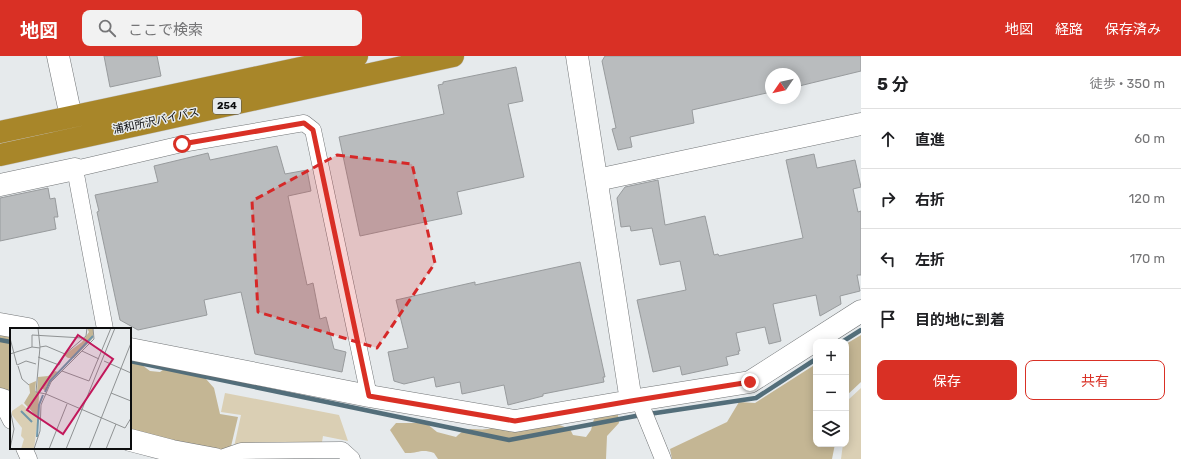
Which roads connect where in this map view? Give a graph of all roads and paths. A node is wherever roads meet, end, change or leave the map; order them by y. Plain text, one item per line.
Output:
1 (58, 56) edge
2 (357, 56) edge
3 (453, 56) edge
4 (577, 56) edge
5 (70, 116) junction
6 (861, 124) edge
7 (0, 132) edge
8 (0, 155) edge
9 (75, 169) junction
10 (598, 180) junction
11 (0, 185) edge
12 (861, 311) edge
13 (0, 324) edge
14 (22, 328) edge
15 (105, 328) edge
16 (131, 349) edge
17 (369, 396) junction
18 (0, 399) edge
19 (10, 403) edge
20 (640, 407) junction
21 (10, 419) edge
22 (131, 440) edge
23 (24, 449) edge
24 (29, 459) edge
25 (216, 459) edge
26 (352, 459) edge
27 (663, 459) edge

1 - 5 street
2 - 5 highway, 浦和所沢バイパス / 254
3 - 8 highway, 浦和所沢バイパス / 254
4 - 10 street
5 - 7 highway, 浦和所沢バイパス / 254
6 - 10 street
9 - 11 street
9 - 15 street
9 - 17 street
10 - 20 street
12 - 20 street
13 - 14 street
16 - 17 street
17 - 20 street
18 - 19 street
18 - 21 street
20 - 27 street
22 - 25 street
23 - 24 street
25 - 26 street

